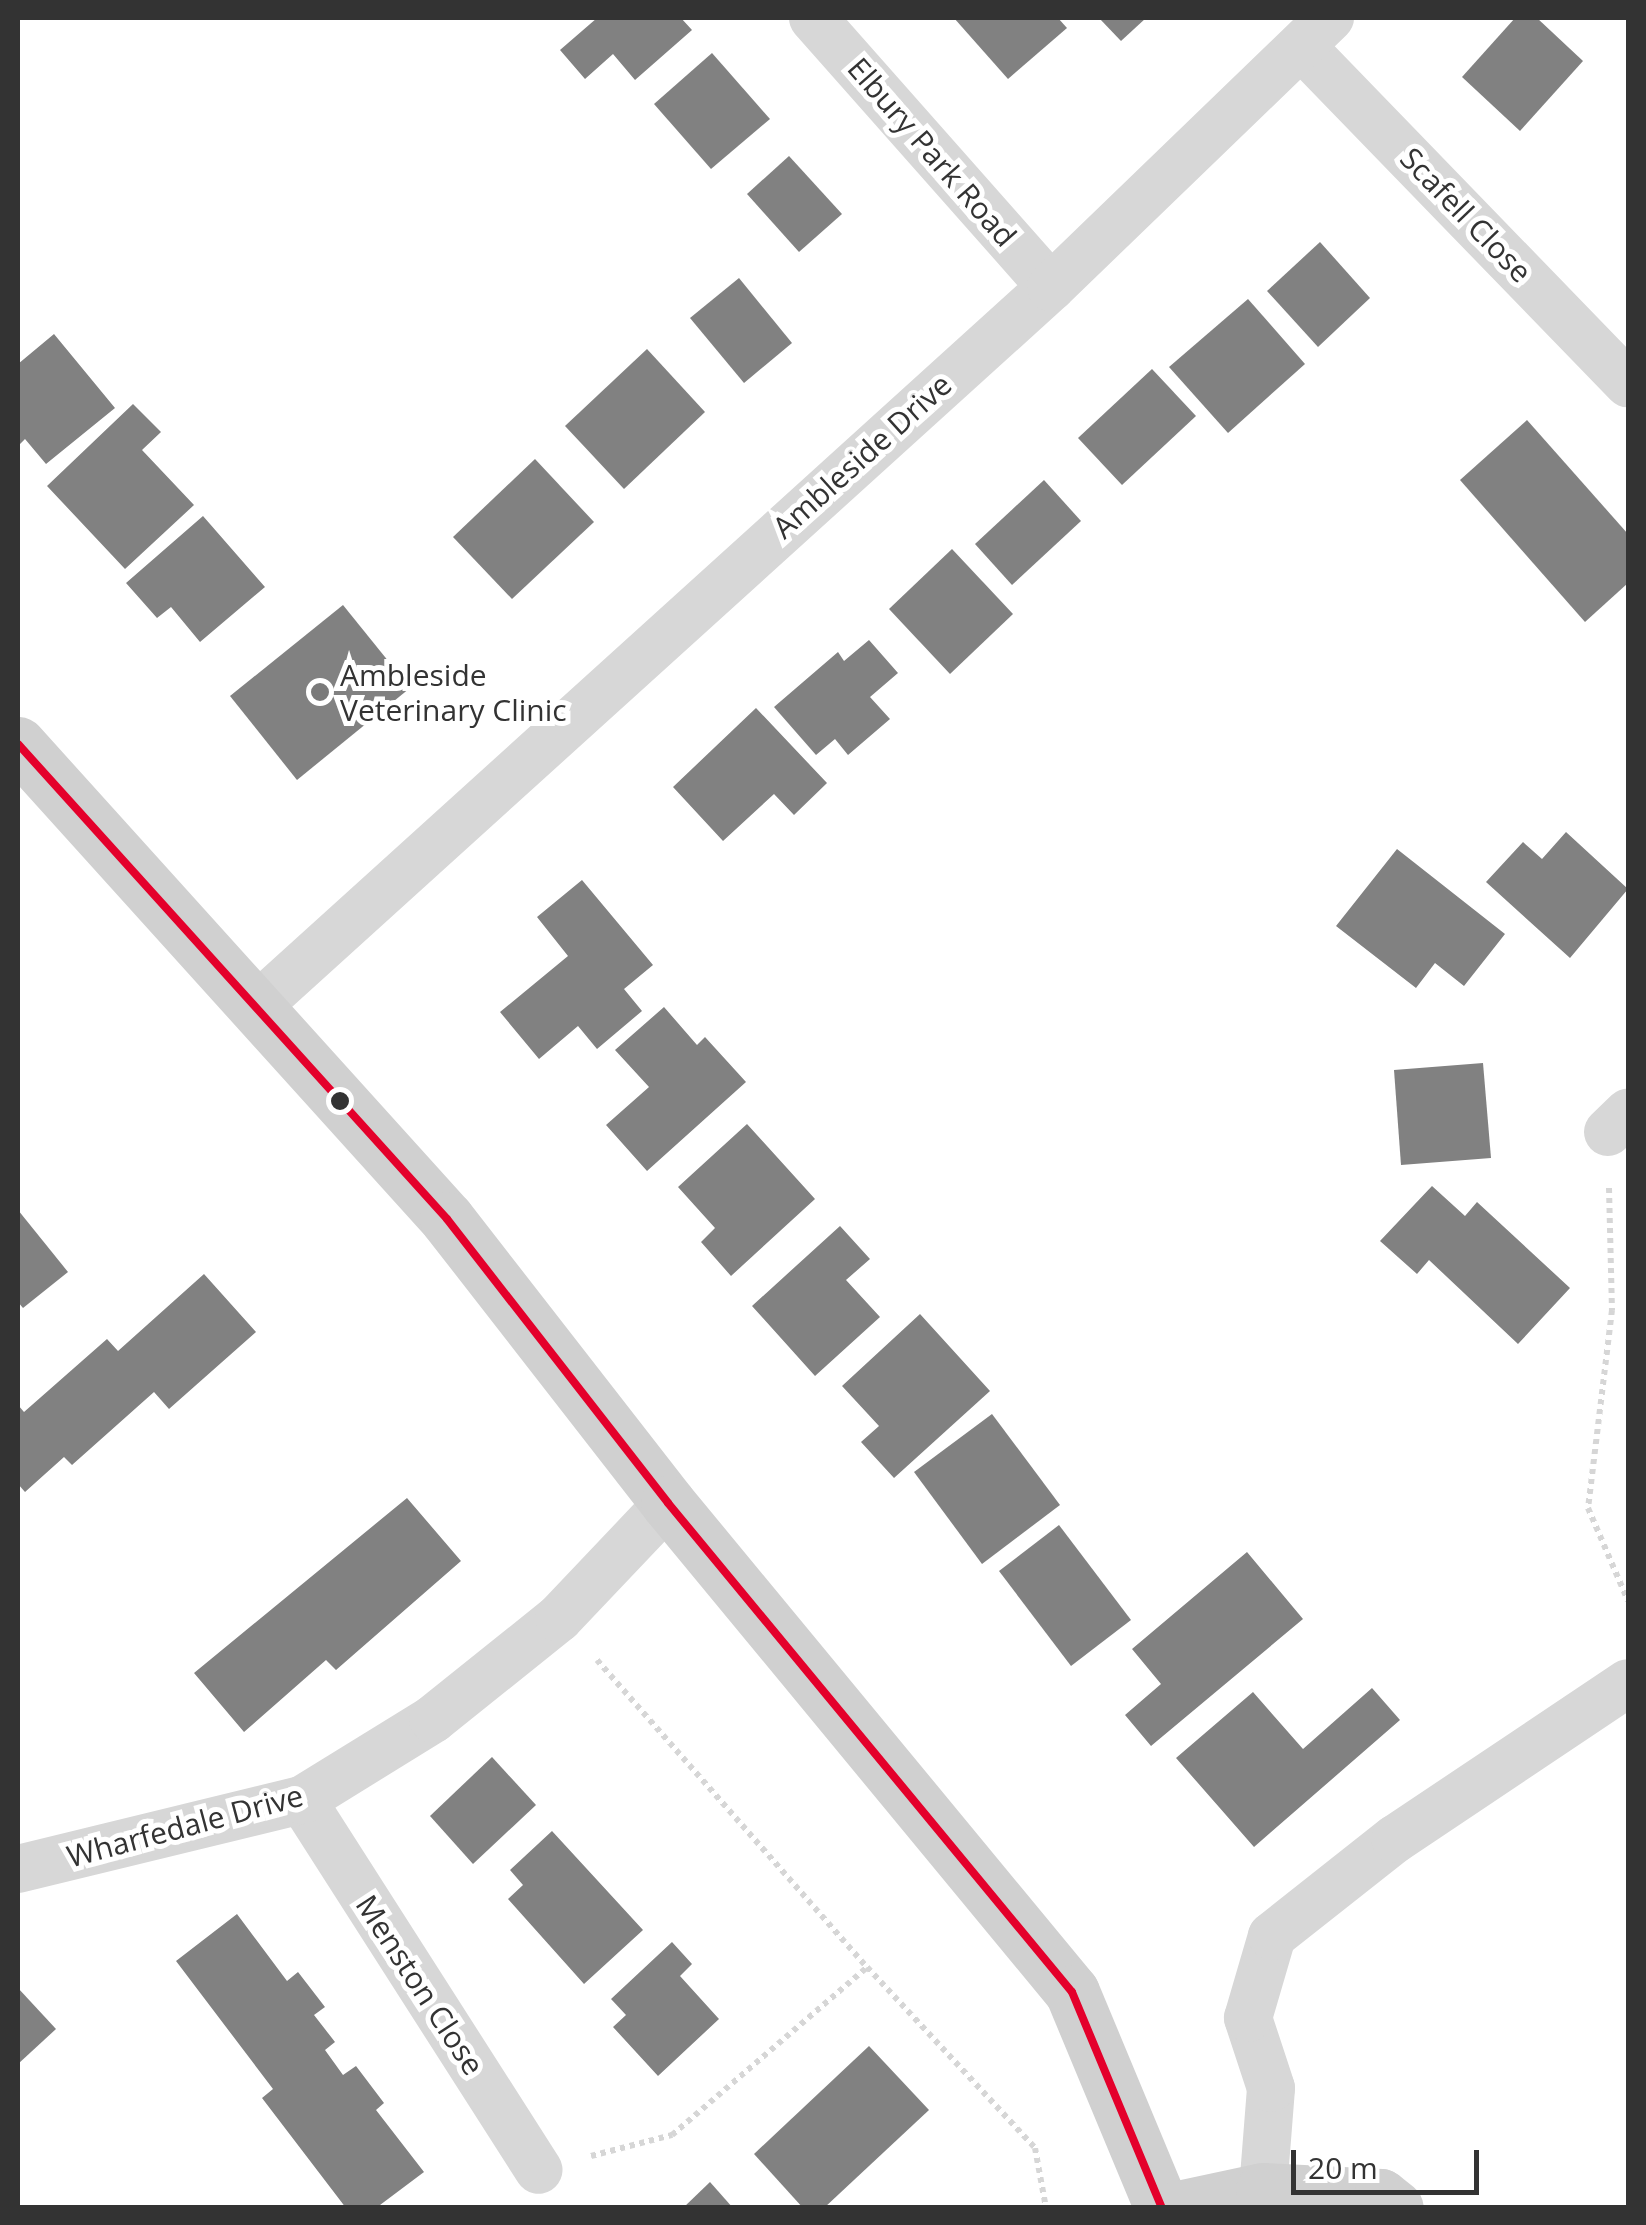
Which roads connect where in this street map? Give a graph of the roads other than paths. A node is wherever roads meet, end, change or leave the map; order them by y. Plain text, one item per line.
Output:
1 (813, 18) edge
2 (1316, 32) edge
3 (1051, 287) junction
4 (1628, 382) edge
5 (18, 744) edge
6 (254, 1009) junction
7 (668, 1503) junction
8 (1628, 1683) edge
9 (302, 1800) junction
10 (18, 1869) edge
11 (539, 2170) road end
12 (1264, 2190) junction
13 (1162, 2208) edge
14 (1179, 2208) edge
15 (1396, 2208) edge

1 - 3 street, Elbury Park Road
2 - 3 street, Ambleside Drive
2 - 4 street, Scafell Close
3 - 6 street, Ambleside Drive
5 - 6 main road
6 - 7 main road
7 - 9 street, Wharfedale Drive
7 - 13 main road
8 - 12 street
9 - 10 street, Wharfedale Drive
9 - 11 street, Menston Close
12 - 14 main road
12 - 15 main road

